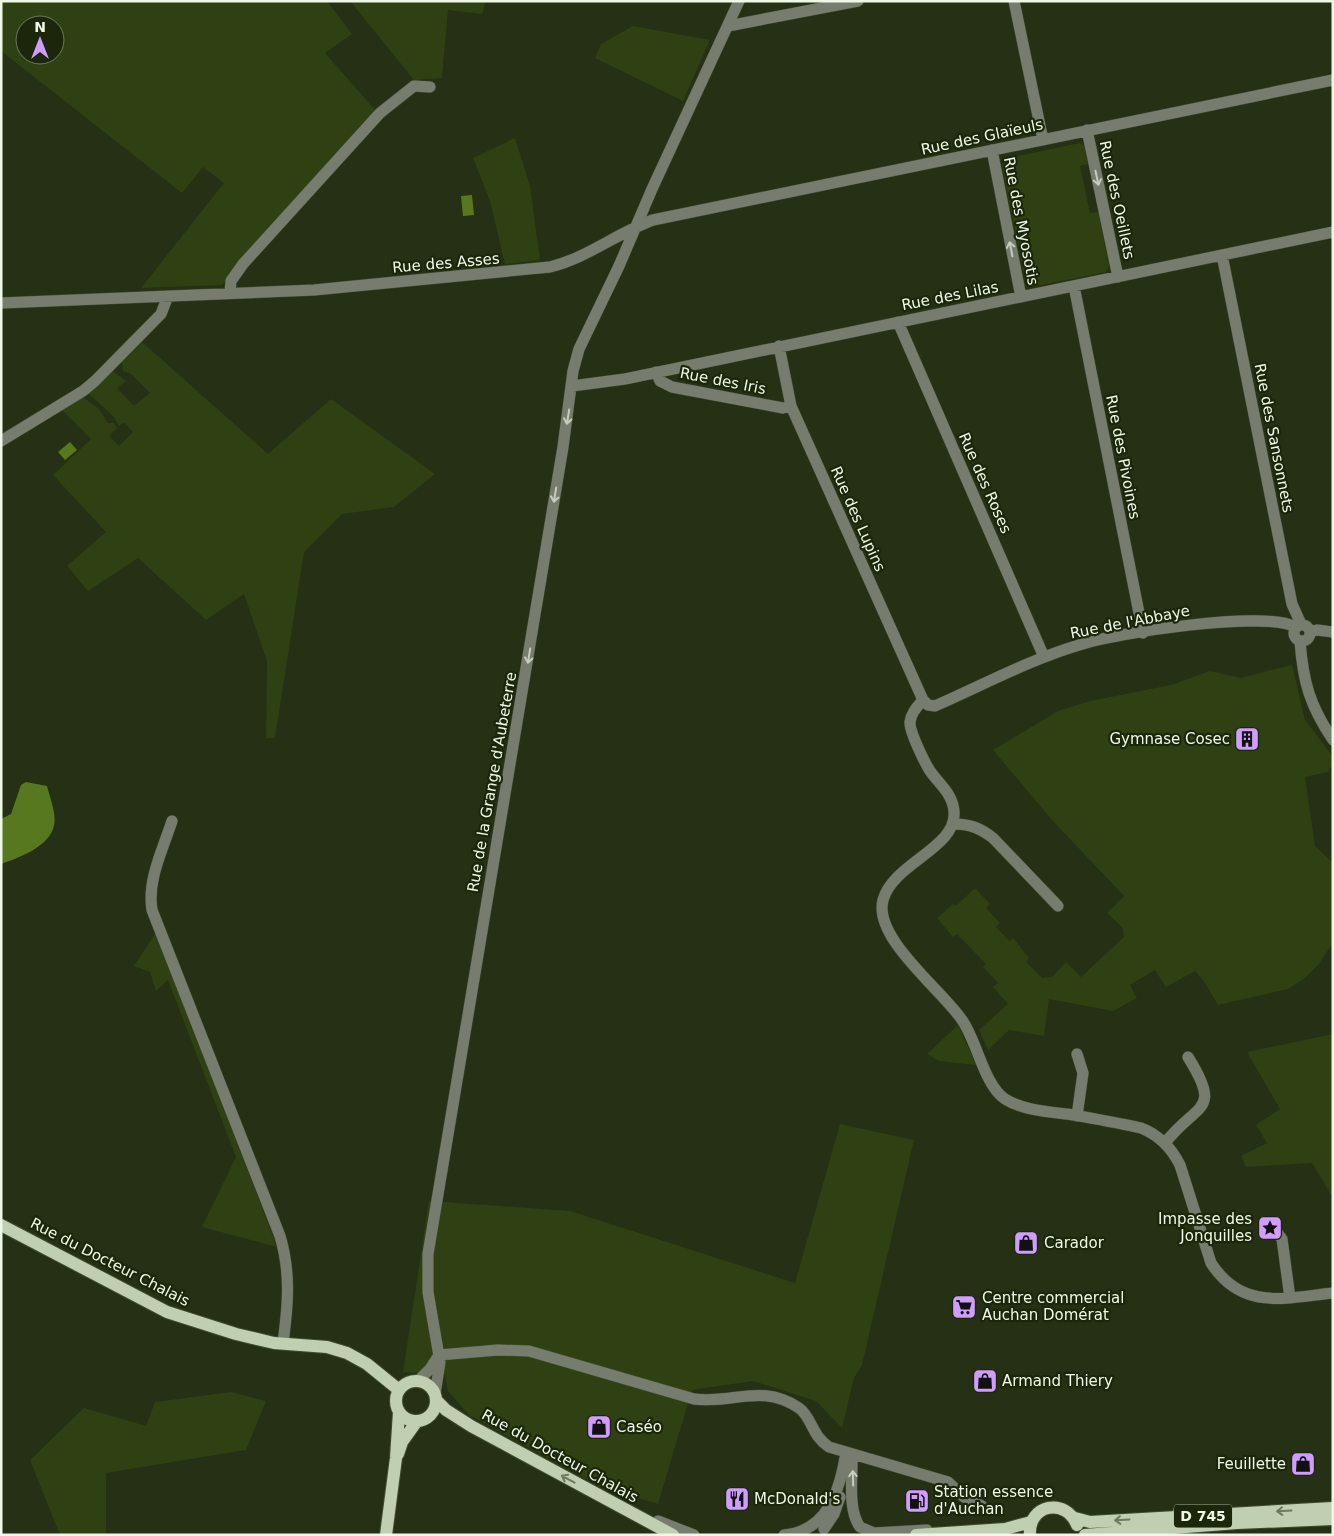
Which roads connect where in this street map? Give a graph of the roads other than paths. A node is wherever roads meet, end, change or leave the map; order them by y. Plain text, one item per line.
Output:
1 (739, 1) edge
2 (858, 1) edge
3 (1014, 1) edge
4 (728, 26) junction
5 (1333, 80) edge
6 (430, 87) dead end
7 (1087, 130) junction
8 (1043, 140) junction
9 (992, 150) junction
10 (637, 226) junction
11 (1333, 232) edge
12 (1222, 255) junction
13 (1118, 277) junction
14 (1074, 286) junction
15 (230, 293) junction
16 (168, 296) junction
17 (1021, 297) junction
18 (1, 303) edge
19 (898, 322) junction
20 (779, 346) junction
21 (656, 372) junction
22 (572, 386) junction
23 (792, 406) junction
24 (1, 441) edge
25 (1302, 628) junction
26 (1333, 632) edge
27 (1142, 633) junction
28 (1044, 657) junction
29 (923, 700) junction
30 (1333, 740) edge
31 (172, 821) dead end
32 (954, 824) junction
33 (1058, 906) dead end
34 (1077, 1054) dead end
35 (1188, 1057) dead end
36 (1077, 1116) junction
37 (1166, 1143) junction
38 (1, 1224) edge
39 (1272, 1226) dead end
40 (1333, 1293) edge
41 (1290, 1298) junction
42 (283, 1343) junction
43 (468, 1354) junction
44 (439, 1355) junction
45 (439, 1369) junction
46 (418, 1381) junction
47 (399, 1390) junction
48 (435, 1397) junction
49 (400, 1412) junction
50 (417, 1421) junction
51 (849, 1453) junction
52 (396, 1458) junction
53 (841, 1483) junction
54 (589, 1490) junction
55 (982, 1506) dead end
56 (1333, 1508) edge
57 (1074, 1518) junction
58 (1333, 1520) edge
59 (824, 1529) dead end
60 (1031, 1529) edge
61 (946, 1533) junction
62 (386, 1535) edge
63 (673, 1535) edge
64 (694, 1535) edge
65 (784, 1535) edge
66 (916, 1535) edge
67 (1077, 1535) edge
68 (1085, 1535) edge

1 - 4 street
2 - 4 street
3 - 8 street
4 - 10 street
5 - 7 street, Rue des Glaïeuls
6 - 15 street
7 - 8 street, Rue des Glaïeuls
7 -> 13 street, Rue des Oeillets
8 - 9 street, Rue des Glaïeuls
9 - 10 street, Rue des Glaïeuls
17 -> 9 street, Rue des Myosotis
10 - 15 street, Rue des Asses
10 - 22 street, Rue de la Grange d'Aubeterre
11 - 12 street, Rue des Lilas
12 - 13 street, Rue des Lilas
12 - 25 street, Rue des Sansonnets
13 - 14 street, Rue des Lilas
14 - 17 street, Rue des Lilas
14 - 27 street, Rue des Pivoines
15 - 16 street, Rue des Asses
16 - 18 street, Rue des Asses
16 - 24 street
17 - 19 street, Rue des Lilas
19 - 20 street, Rue des Lilas
19 - 28 street, Rue des Roses
20 - 21 street, Rue des Lilas
20 - 23 street, Rue des Lupins
21 - 22 street, Rue des Lilas
21 - 23 street, Rue des Iris
22 -> 44 street, Rue de la Grange d'Aubeterre
23 - 29 street, Rue des Lupins
25 - 26 street, Rue de l'Abbaye
25 - 27 street, Rue de l'Abbaye
25 - 30 street
27 - 28 street, Rue de l'Abbaye
28 - 29 street, Rue de l'Abbaye
29 - 32 street
31 - 42 street
32 - 33 street
32 - 36 street
34 - 36 street
35 - 37 street
36 - 37 street
37 - 41 street
38 - 42 main road, Rue du Docteur Chalais
39 - 41 street
40 - 41 street
42 - 47 main road, Rue du Docteur Chalais
43 - 44 street
43 - 45 street
43 - 51 street
44 - 45 street, Rue de la Grange d'Aubeterre
44 - 46 street
45 - 48 street, Rue de la Grange d'Aubeterre
46 - 47 main road
46 - 48 main road
47 - 49 main road
48 - 50 main road
54 -> 48 main road, Rue du Docteur Chalais
49 - 50 main road
49 - 52 main road
50 - 52 main road
51 - 53 street
51 - 55 street
61 -> 51 street
52 - 62 main road
53 - 59 street
53 - 65 street
54 - 63 main road, Rue du Docteur Chalais
54 - 64 street
56 -> 57 main road, D 745
57 - 60 main road
57 - 67 main road
58 - 68 main road, D 745
60 - 61 main road
61 - 66 main road

